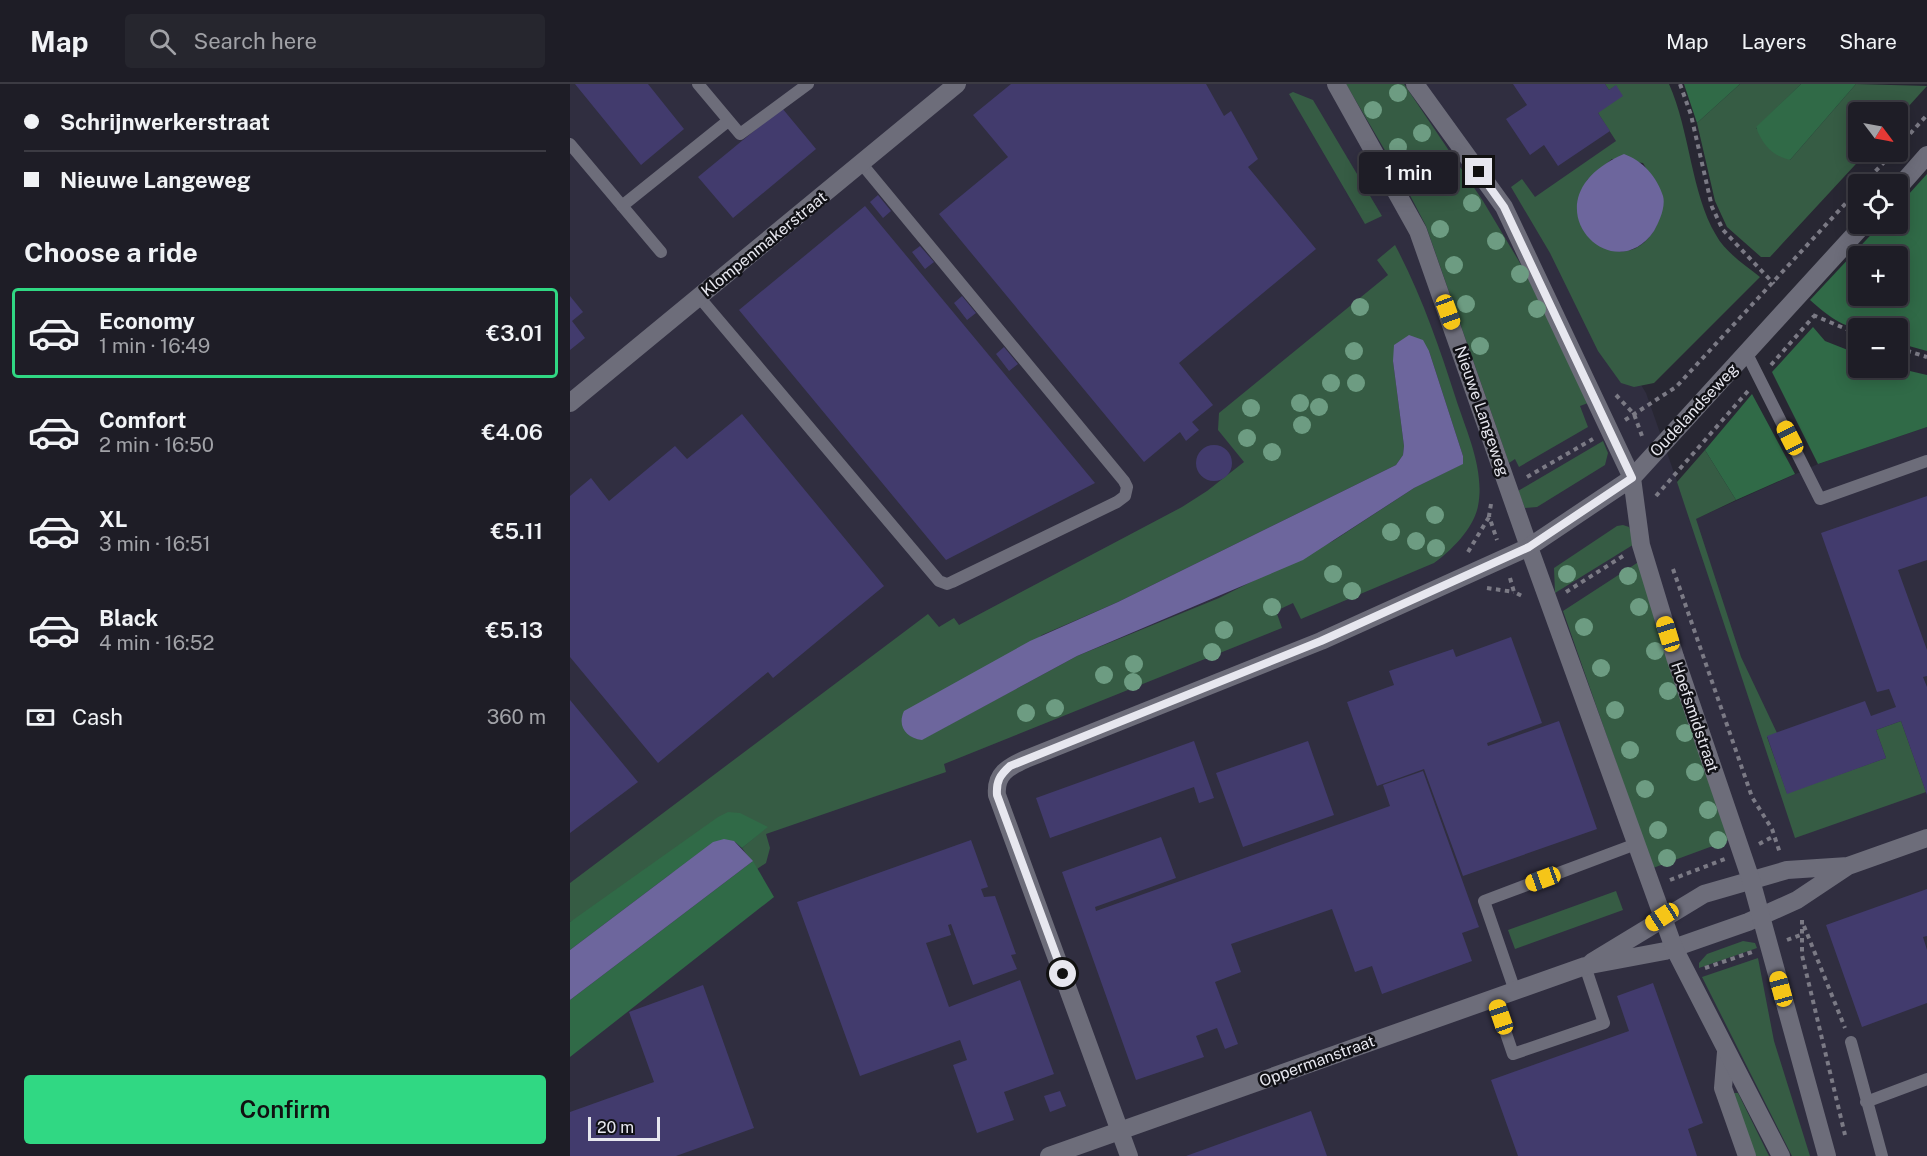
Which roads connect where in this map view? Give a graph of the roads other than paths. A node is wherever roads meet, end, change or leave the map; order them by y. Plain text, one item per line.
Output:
1 (698, 84) edge
2 (808, 84) edge
3 (957, 84) edge
4 (1336, 84) edge
5 (1415, 84) edge
6 (728, 121) junction
7 (570, 144) edge
8 (1927, 155) edge
9 (861, 163) junction
10 (1908, 177) edge
11 (622, 206) junction
12 (1855, 234) edge
13 (661, 252) dead end
14 (699, 297) junction
15 (1746, 352) junction
16 (570, 403) edge
17 (1927, 461) edge
18 (1632, 478) junction
19 (1529, 547) junction
20 (1927, 838) edge
21 (1636, 844) junction
22 (1848, 866) junction
23 (1751, 880) junction
24 (1761, 916) junction
25 (1662, 917) junction
26 (1674, 948) junction
27 (1585, 966) junction
28 (1515, 991) junction
29 (1494, 998) junction
30 (1851, 1042) road end
31 (1726, 1052) junction
32 (1927, 1079) edge
33 (1866, 1102) junction
34 (1120, 1131) junction
35 (1049, 1156) edge
36 (1129, 1156) edge
37 (1747, 1156) edge
38 (1780, 1156) edge
39 (1827, 1156) edge
40 (1882, 1156) edge

1 - 6 lane
2 - 6 lane
3 - 9 street, Klompenmakerstraat
4 - 19 street, Nieuwe Langeweg
5 - 18 street
6 - 11 lane
7 - 11 lane
8 - 10 street
9 - 14 street, Klompenmakerstraat
9 - 14 lane
11 - 13 lane
12 - 15 street, Oudelandseweg
14 - 16 street, Klompenmakerstraat
15 - 17 lane
15 - 18 street, Oudelandseweg
18 - 19 street, Oudelandseweg
18 - 23 street, Hoefsmidstraat
19 - 21 street
19 - 34 street, Oudelandseweg
20 - 22 street
21 - 25 street
21 - 28 lane
22 - 23 street, Oppermanstraat
22 - 24 street, Oppermanstraat
23 - 24 street, Hoefsmidstraat
23 - 25 street, Oppermanstraat
24 - 26 street, Oppermanstraat
24 - 39 street, Hoefsmidstraat
25 - 26 street
25 - 27 street, Oppermanstraat
26 - 27 street, Oppermanstraat
26 - 31 street
27 - 28 street, Oppermanstraat
27 - 29 lane
28 - 29 street, Oppermanstraat
29 - 34 street, Oppermanstraat
30 - 33 lane
31 - 37 street
31 - 38 street
32 - 33 lane
33 - 40 lane
34 - 35 street, Oppermanstraat
34 - 36 street

